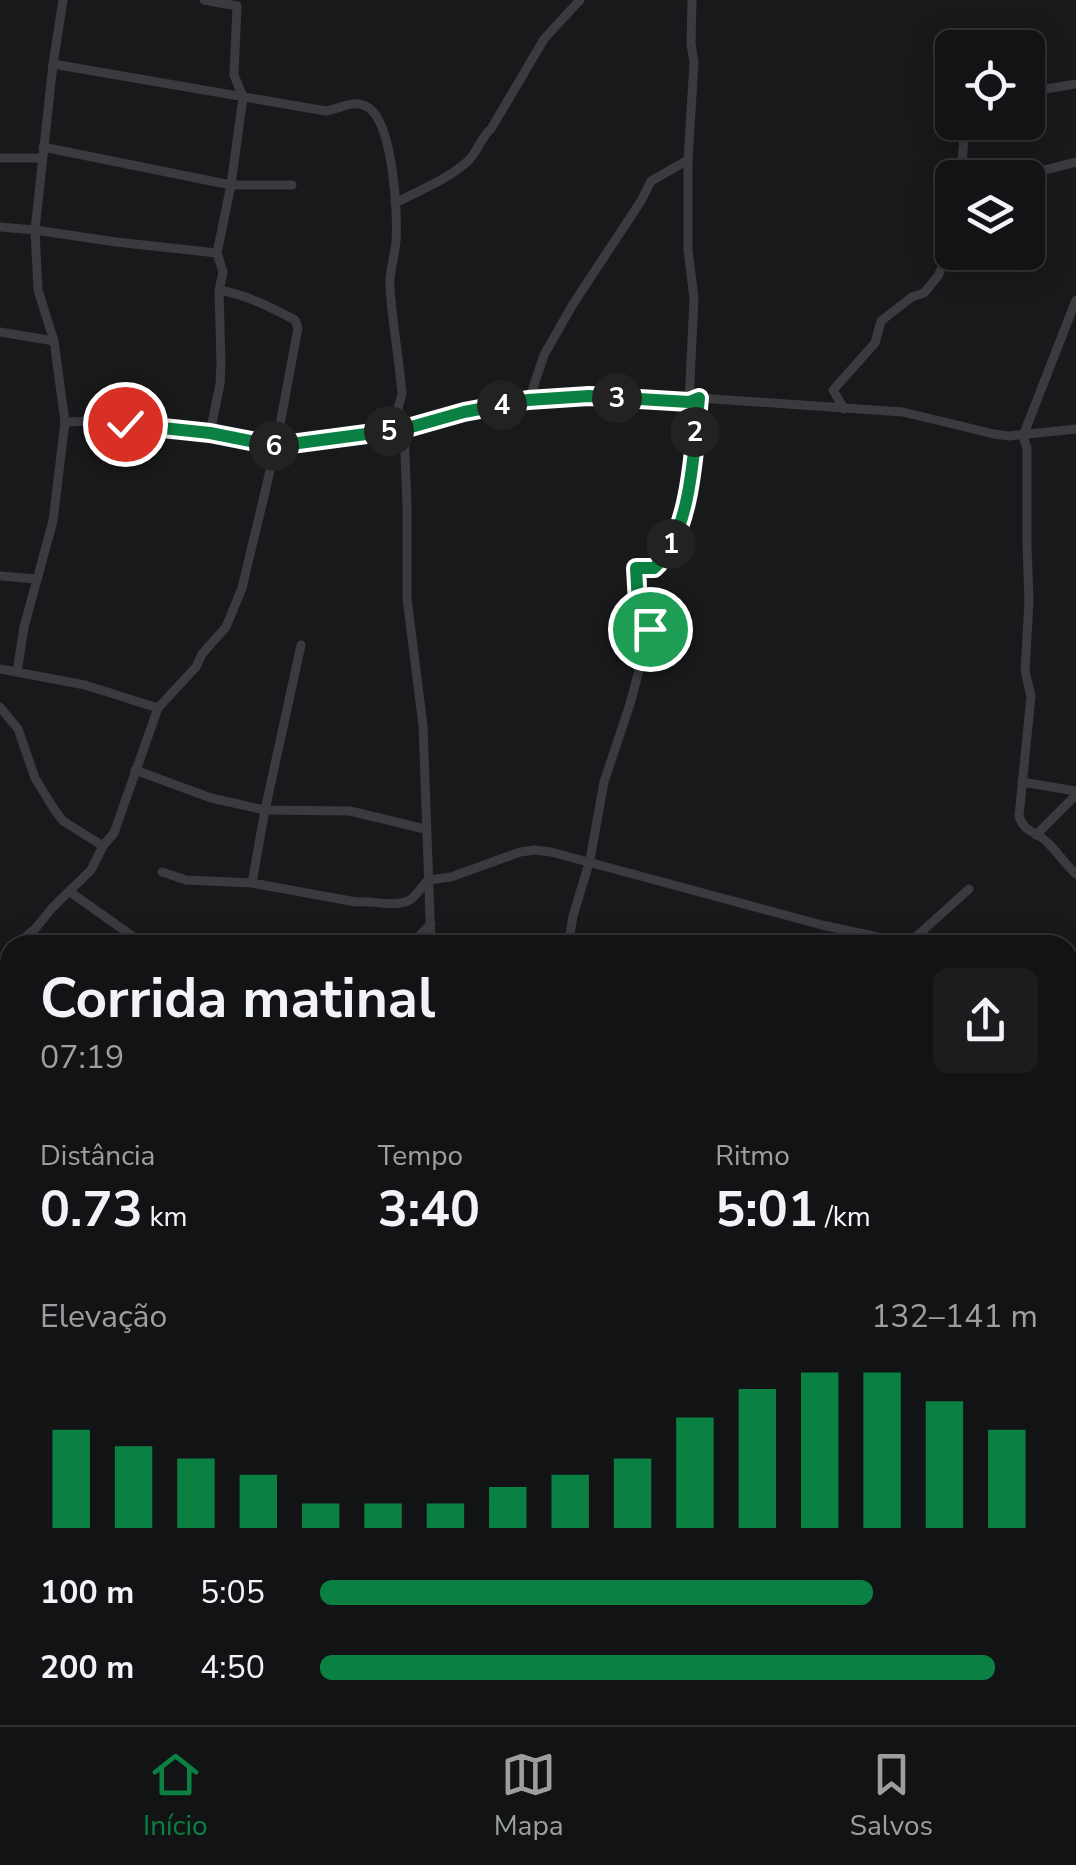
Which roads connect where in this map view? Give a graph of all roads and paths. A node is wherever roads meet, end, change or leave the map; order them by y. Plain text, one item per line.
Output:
1 (63, 0) edge
2 (204, 0) edge
3 (580, 0) edge
4 (692, 0) edge
5 (53, 64) junction
6 (1076, 84) edge
7 (1045, 89) edge
8 (243, 97) junction
9 (43, 153) junction
10 (0, 158) edge
11 (688, 160) junction
12 (1076, 162) edge
13 (1045, 170) edge
14 (292, 185) dead end
15 (232, 186) junction
16 (395, 203) junction
17 (0, 227) edge
18 (35, 230) junction
19 (217, 254) junction
20 (940, 272) edge
21 (219, 290) junction
22 (1076, 300) edge
23 (0, 332) edge
24 (54, 341) junction
25 (528, 400) junction
26 (694, 400) junction
27 (844, 409) junction
28 (65, 422) junction
29 (404, 429) junction
30 (1076, 429) edge
31 (210, 433) junction
32 (1022, 436) junction
33 (276, 446) junction
34 (0, 576) edge
35 (36, 579) junction
36 (301, 644) dead end
37 (0, 669) edge
38 (17, 672) junction
39 (0, 707) edge
40 (158, 708) junction
41 (135, 770) junction
42 (1022, 782) junction
43 (1076, 794) edge
44 (265, 810) junction
45 (426, 829) junction
46 (1036, 835) junction
47 (103, 846) junction
48 (590, 860) junction
49 (162, 872) dead end
50 (1076, 874) edge
51 (428, 880) junction
52 (252, 883) junction
53 (969, 889) dead end
54 (70, 892) junction
55 (431, 924) junction
56 (27, 935) edge
57 (130, 935) edge
58 (420, 935) edge
59 (432, 935) edge
60 (570, 935) edge
61 (868, 935) edge
62 (920, 935) edge

1 - 5 street
2 - 8 street
3 - 16 street
4 - 11 street
5 - 8 street
5 - 9 street
6 - 7 street
8 - 15 street
8 - 16 street
9 - 10 street
9 - 15 street
9 - 18 street
11 - 25 street
11 - 26 street
12 - 13 street
14 - 15 street
15 - 19 street
16 - 29 street
17 - 18 street
18 - 19 street
18 - 24 street
19 - 21 street
20 - 27 street
21 - 31 street
21 - 33 street
22 - 32 street
23 - 24 street
24 - 28 street
25 - 26 street
25 - 29 street
26 - 27 street
26 - 48 street
27 - 32 street
28 - 31 street
28 - 35 street
29 - 33 street
29 - 45 street
30 - 32 street
31 - 33 street
32 - 42 street
33 - 40 street
34 - 35 street
35 - 38 street
36 - 44 street
37 - 38 street
38 - 40 street
39 - 47 street
40 - 41 street
41 - 44 street
41 - 47 street
42 - 43 street
42 - 46 street
43 - 46 street
44 - 45 street
44 - 52 street
45 - 51 street
46 - 50 street
47 - 54 street
48 - 51 street
48 - 60 street
48 - 61 street
49 - 52 street
51 - 52 street
51 - 55 street
53 - 62 street
54 - 56 street
54 - 57 street
55 - 58 street
55 - 59 street

